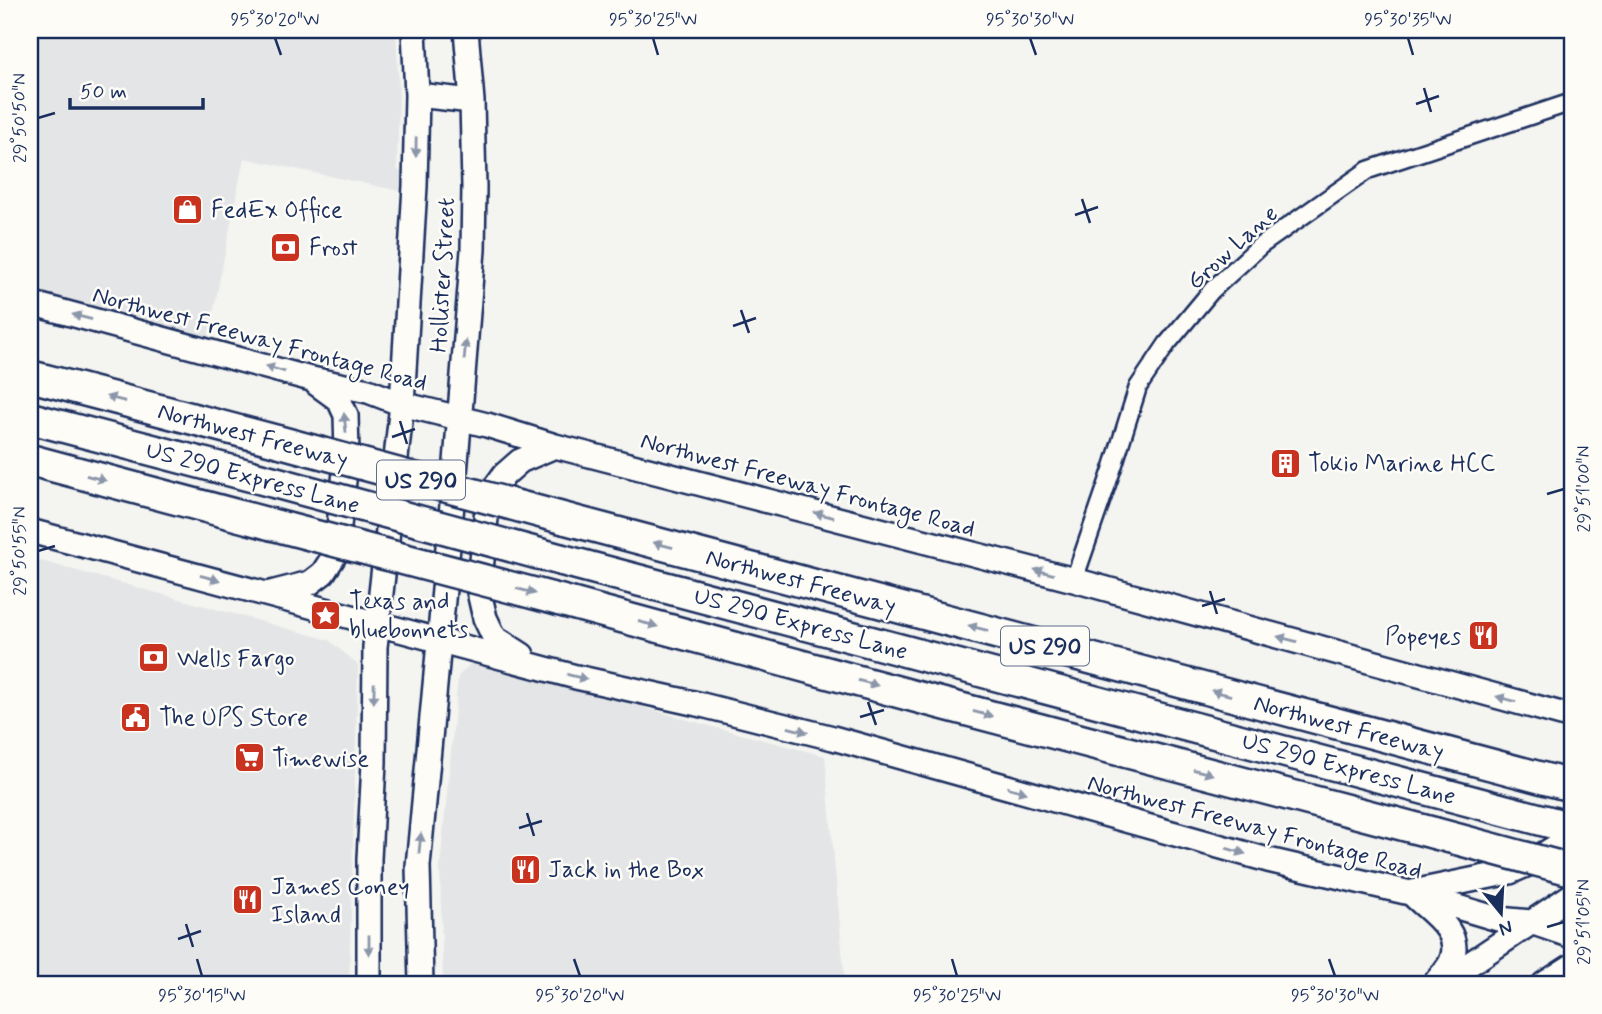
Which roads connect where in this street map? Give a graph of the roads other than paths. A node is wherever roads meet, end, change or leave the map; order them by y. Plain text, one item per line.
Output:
1 (414, 30) edge
2 (466, 30) edge
3 (417, 95) junction
4 (472, 101) junction
5 (1572, 102) edge
6 (30, 303) edge
7 (30, 376) edge
8 (307, 378) junction
9 (402, 404) junction
10 (30, 418) edge
11 (459, 418) junction
12 (555, 446) junction
13 (30, 460) edge
14 (30, 531) edge
15 (1074, 580) junction
16 (268, 593) junction
17 (376, 624) junction
18 (440, 640) junction
19 (538, 666) junction
20 (1572, 717) edge
21 (1572, 786) edge
22 (1572, 828) edge
23 (1572, 837) edge
24 (1572, 870) edge
25 (1410, 893) junction
26 (1572, 895) edge
27 (1531, 922) junction
28 (1572, 936) edge
29 (1572, 966) edge
30 (369, 984) edge
31 (421, 984) edge
32 (1434, 984) edge
33 (1440, 984) edge
34 (1544, 984) edge

1 - 3 main road, Hollister Street
2 - 4 main road, Hollister Street
3 - 4 main road
3 -> 9 main road, Hollister Street
11 -> 4 main road, Hollister Street
5 - 15 street, Grow Lane
8 -> 6 main road, Northwest Freeway Frontage Road
21 -> 7 highway, Northwest Freeway / US 290, bridge
8 - 9 main road, Northwest Freeway Frontage Road
16 -> 8 main road
9 - 11 main road, Northwest Freeway Frontage Road
9 - 17 main road, Hollister Street
10 - 22 highway, US 290 Express Lane, bridge
11 - 12 main road, Northwest Freeway Frontage Road
11 - 18 main road, Hollister Street
15 -> 12 main road, Northwest Freeway Frontage Road
12 - 19 main road
13 -> 24 highway, bridge
14 -> 16 main road, Northwest Freeway Frontage Road
20 -> 15 main road, Northwest Freeway Frontage Road
16 - 17 main road, Northwest Freeway Frontage Road
17 - 18 main road, Northwest Freeway Frontage Road
17 -> 30 main road, Hollister Street
18 - 19 main road, Northwest Freeway Frontage Road
31 -> 18 main road, Hollister Street
19 -> 25 main road, Northwest Freeway Frontage Road
23 - 25 main road
25 - 27 main road, Northwest Freeway Frontage Road
25 - 32 main road
26 - 27 main road
27 - 28 main road, Northwest Freeway Frontage Road
27 - 33 main road
29 - 34 main road

